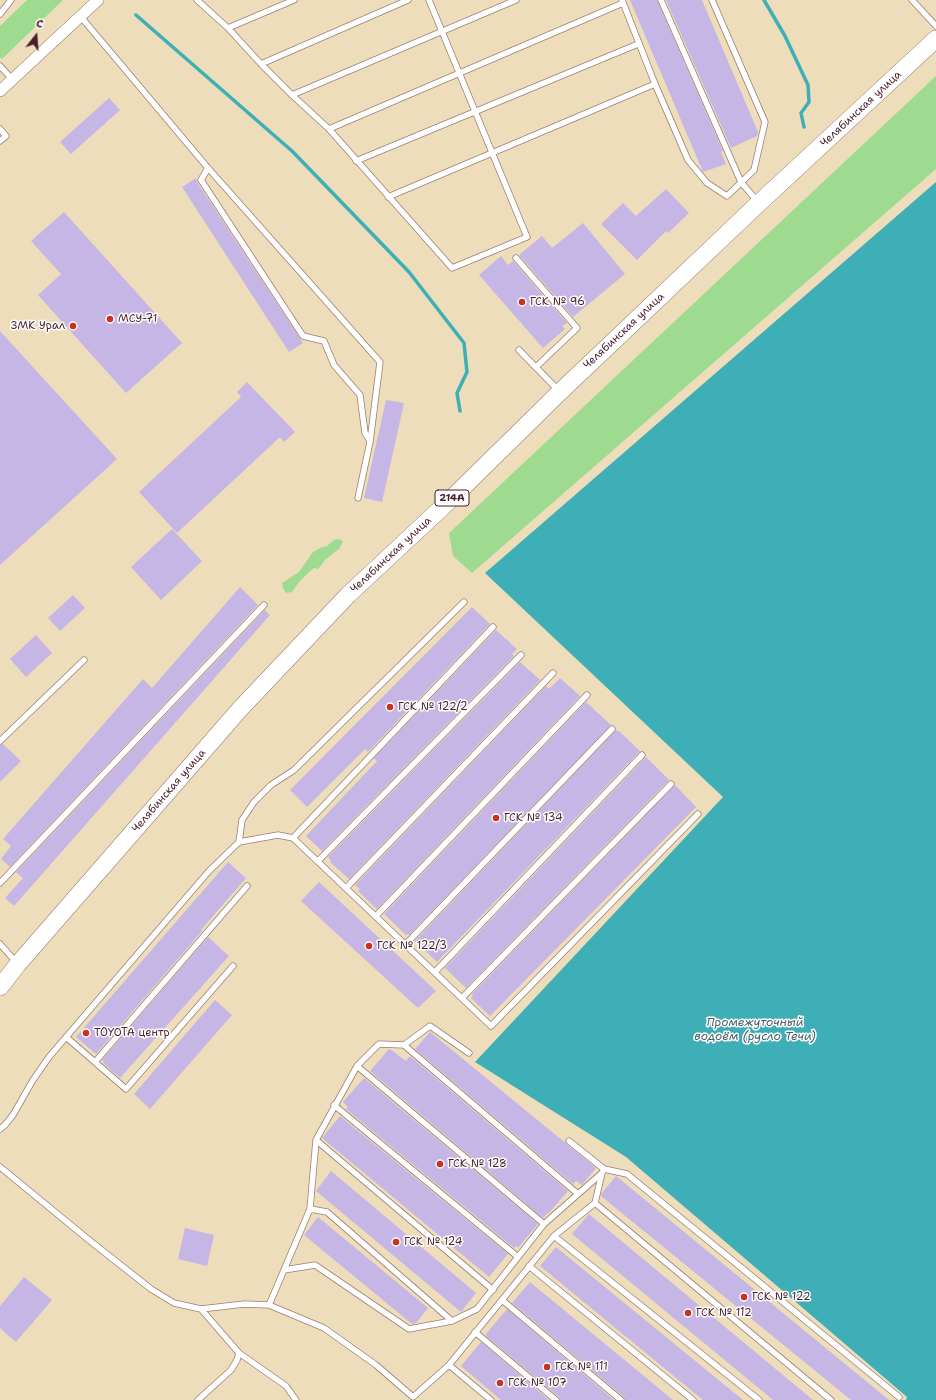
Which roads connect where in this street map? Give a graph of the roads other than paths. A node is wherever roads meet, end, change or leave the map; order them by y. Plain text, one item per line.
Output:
1 (12, 0) edge
2 (98, 0) edge
3 (197, 0) edge
4 (294, 0) edge
5 (408, 0) edge
6 (429, 0) edge
7 (516, 0) edge
8 (661, 0) edge
9 (712, 0) edge
10 (912, 0) edge
11 (622, 1) edge
12 (0, 14) edge
13 (81, 17) junction
14 (936, 26) edge
15 (228, 28) junction
16 (442, 32) junction
17 (936, 39) edge
18 (638, 44) junction
19 (261, 64) junction
20 (0, 66) edge
21 (459, 73) junction
22 (13, 80) junction
23 (655, 84) junction
24 (0, 91) edge
25 (292, 95) junction
26 (475, 112) junction
27 (0, 128) edge
28 (329, 130) junction
29 (0, 141) edge
30 (492, 153) junction
31 (356, 162) junction
32 (208, 168) junction
33 (741, 182) junction
34 (388, 197) junction
35 (758, 204) junction
36 (516, 258) dead end
37 (519, 350) dead end
38 (536, 367) junction
39 (560, 392) junction
40 (370, 442) junction
41 (358, 498) dead end
42 (464, 602) dead end
43 (264, 605) dead end
44 (493, 627) dead end
45 (521, 655) dead end
46 (84, 660) dead end
47 (553, 673) dead end
48 (587, 695) dead end
49 (612, 729) dead end
50 (0, 741) edge
51 (642, 755) dead end
52 (671, 784) dead end
53 (698, 814) dead end
54 (294, 838) junction
55 (239, 842) junction
56 (318, 861) junction
57 (0, 883) edge
58 (247, 886) dead end
59 (346, 888) junction
60 (376, 916) junction
61 (0, 944) edge
62 (406, 944) junction
63 (18, 964) junction
64 (233, 966) dead end
65 (435, 972) junction
66 (0, 987) edge
67 (462, 998) junction
68 (66, 1037) junction
69 (404, 1045) junction
70 (469, 1053) dead end
71 (95, 1062) junction
72 (357, 1066) junction
73 (334, 1105) junction
74 (0, 1129) edge
75 (316, 1140) junction
76 (569, 1141) dead end
77 (0, 1167) edge
78 (603, 1171) junction
79 (578, 1194) junction
80 (595, 1203) junction
81 (310, 1209) junction
82 (544, 1224) junction
83 (554, 1236) junction
84 (518, 1257) junction
85 (529, 1266) junction
86 (284, 1270) junction
87 (493, 1290) junction
88 (502, 1300) junction
89 (269, 1305) junction
90 (201, 1309) junction
91 (452, 1321) junction
92 (475, 1332) junction
93 (239, 1353) junction
94 (449, 1365) junction
95 (899, 1397) dead end
96 (415, 1399) edge
97 (198, 1400) edge
98 (296, 1400) edge
99 (492, 1400) edge
100 (556, 1400) edge
101 (621, 1400) edge
102 (693, 1400) edge
103 (759, 1400) edge
104 (831, 1400) edge

1 - 12 lane
2 - 13 street
3 - 15 lane
4 - 15 lane
5 - 19 lane
6 - 16 lane
7 - 16 lane
8 - 33 lane
9 - 33 lane
10 - 14 lane
11 - 18 lane
11 - 21 lane
13 - 22 street
13 - 32 lane
15 - 19 lane
16 - 21 lane
16 - 25 lane
17 - 35 main road, Челябинская улица / 214А
18 - 23 lane
18 - 26 lane
19 - 25 lane
20 - 22 lane
21 - 26 lane
21 - 28 lane
22 - 24 street
23 - 30 lane
23 - 33 lane
25 - 28 lane
26 - 30 lane
26 - 31 lane
27 - 29 lane
28 - 31 lane
30 - 34 lane
30 - 34 lane
31 - 34 lane
32 - 40 lane
32 - 40 lane
33 - 35 lane
35 - 39 main road, Челябинская улица / 214А
36 - 38 lane
37 - 38 lane
38 - 39 lane
39 - 63 main road, Челябинская улица / 214А
40 - 41 lane
42 - 55 lane
43 - 57 lane
44 - 54 lane
45 - 56 lane
46 - 50 lane
47 - 59 lane
48 - 60 lane
49 - 62 lane
51 - 65 lane
52 - 67 lane
53 - 67 lane
54 - 55 lane
54 - 56 lane
55 - 68 lane
56 - 59 lane
58 - 71 lane
59 - 60 lane
60 - 62 lane
61 - 63 lane
62 - 65 lane
63 - 66 main road, Челябинская улица / 214А
64 - 71 lane
65 - 67 lane
68 - 71 lane
68 - 74 lane
69 - 70 lane
69 - 72 lane
69 - 79 lane
72 - 73 lane
72 - 82 lane
73 - 75 lane
73 - 84 lane
75 - 81 lane
75 - 87 lane
76 - 78 lane
77 - 90 lane
78 - 79 lane
78 - 80 lane
78 - 95 lane
79 - 82 lane
80 - 83 lane
80 - 104 lane
81 - 86 lane
81 - 91 lane
82 - 84 lane
83 - 85 lane
83 - 103 lane
84 - 87 lane
85 - 88 lane
85 - 102 lane
86 - 89 lane
86 - 91 lane
87 - 91 lane
88 - 92 lane
88 - 101 lane
89 - 90 lane
89 - 96 lane
90 - 93 lane
92 - 94 lane
92 - 100 lane
93 - 97 lane
93 - 98 lane
94 - 96 lane
94 - 99 lane

